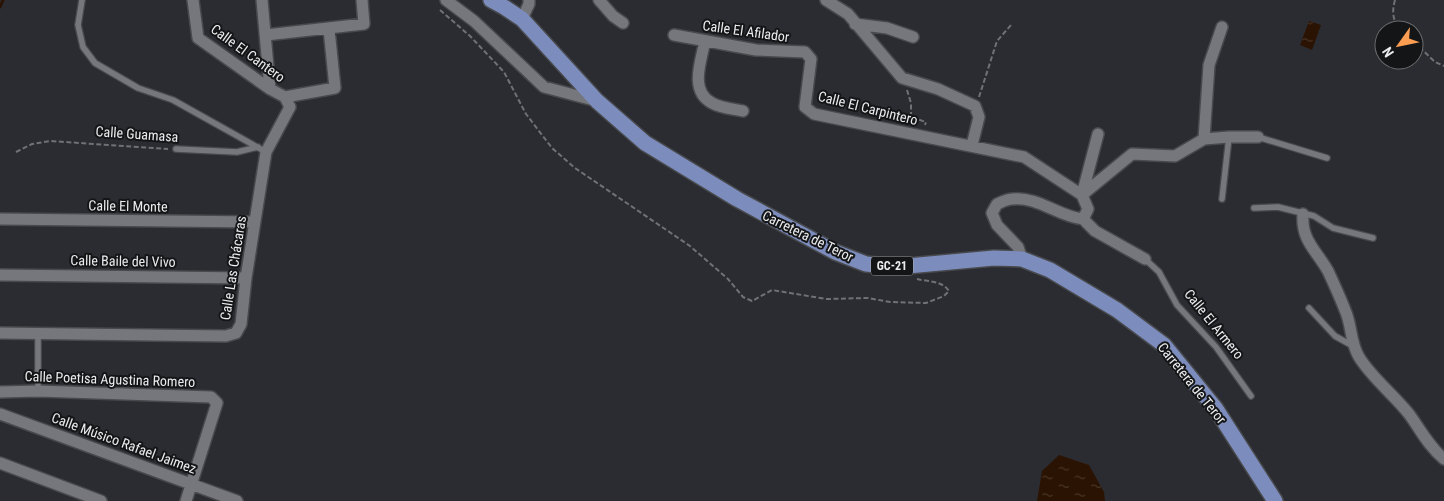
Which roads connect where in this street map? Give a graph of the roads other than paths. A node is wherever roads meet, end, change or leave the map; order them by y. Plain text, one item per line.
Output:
1 (82, 0) edge
2 (193, 0) edge
3 (262, 0) edge
4 (362, 0) edge
5 (491, 0) edge
6 (529, 0) edge
7 (599, 0) edge
8 (826, 0) edge
9 (443, 3) edge
10 (522, 19) junction
11 (623, 23) dead end
12 (855, 24) junction
13 (1222, 27) dead end
14 (329, 29) junction
15 (266, 35) junction
16 (674, 35) dead end
17 (914, 37) dead end
18 (705, 41) junction
19 (811, 59) joint
20 (573, 75) junction
21 (544, 87) junction
22 (270, 89) junction
23 (285, 97) junction
24 (597, 101) junction
25 (743, 111) dead end
26 (1098, 134) dead end
27 (1229, 137) junction
28 (1258, 137) joint
29 (1204, 140) junction
30 (972, 145) junction
31 (176, 149) road end
32 (262, 149) junction
33 (1327, 158) dead end
34 (1082, 195) junction
35 (1222, 199) dead end
36 (1254, 208) dead end
37 (1303, 214) junction
38 (0, 219) edge
39 (1083, 219) junction
40 (255, 222) junction
41 (1373, 238) dead end
42 (1022, 259) junction
43 (1145, 259) joint
44 (0, 275) edge
45 (246, 278) junction
46 (1309, 308) dead end
47 (0, 333) edge
48 (38, 334) junction
49 (1353, 346) junction
50 (38, 391) junction
51 (0, 392) edge
52 (1251, 396) dead end
53 (0, 414) edge
54 (1444, 459) edge
55 (0, 463) edge
56 (192, 483) junction
57 (101, 501) edge
58 (186, 501) edge
59 (237, 501) edge
60 (1275, 501) edge

1 - 32 lane
2 - 22 street, Calle El Cantero
3 - 15 street
4 - 14 street
5 - 10 main road, Carretera de Teror / GC-21
6 - 10 street
7 - 11 street
8 - 12 street
9 - 21 street
10 - 20 main road, Carretera de Teror / GC-21
12 - 17 street
12 - 30 street
13 - 29 street
14 - 15 street
14 - 23 street
15 - 22 street
16 - 18 street, Calle El Afilador
18 - 19 street, Calle El Afilador
18 - 25 street
19 - 30 street, Calle El Carpintero
20 - 21 street
20 - 24 main road, Carretera de Teror / GC-21
21 - 24 street
22 - 23 street, Calle El Cantero
23 - 32 street, Calle Las Chácaras
24 - 42 main road, Carretera de Teror / GC-21
26 - 34 street
27 - 28 street
27 - 29 street
27 - 35 lane
28 - 33 lane
29 - 34 street
30 - 34 street
31 - 32 lane, Calle Guamasa
32 - 40 street, Calle Las Chácaras
34 - 39 street
36 - 37 lane
37 - 41 lane
37 - 49 street
38 - 40 street, Calle El Monte
39 - 42 street
39 - 43 street, Calle El Armero
40 - 45 street, Calle Las Chácaras
42 - 60 main road, Carretera de Teror / GC-21
43 - 52 lane, Calle El Armero
44 - 45 street, Calle Baile del Vivo
45 - 48 street, Calle Las Chácaras
46 - 49 lane
47 - 48 street, Calle Las Chácaras
48 - 50 lane
49 - 54 street
50 - 51 street, Calle Poetisa Agustina Romero
50 - 56 street, Calle Poetisa Agustina Romero
53 - 56 street, Calle Músico Rafael Jaimez
55 - 57 street
56 - 58 street
56 - 59 street, Calle Músico Rafael Jaimez

